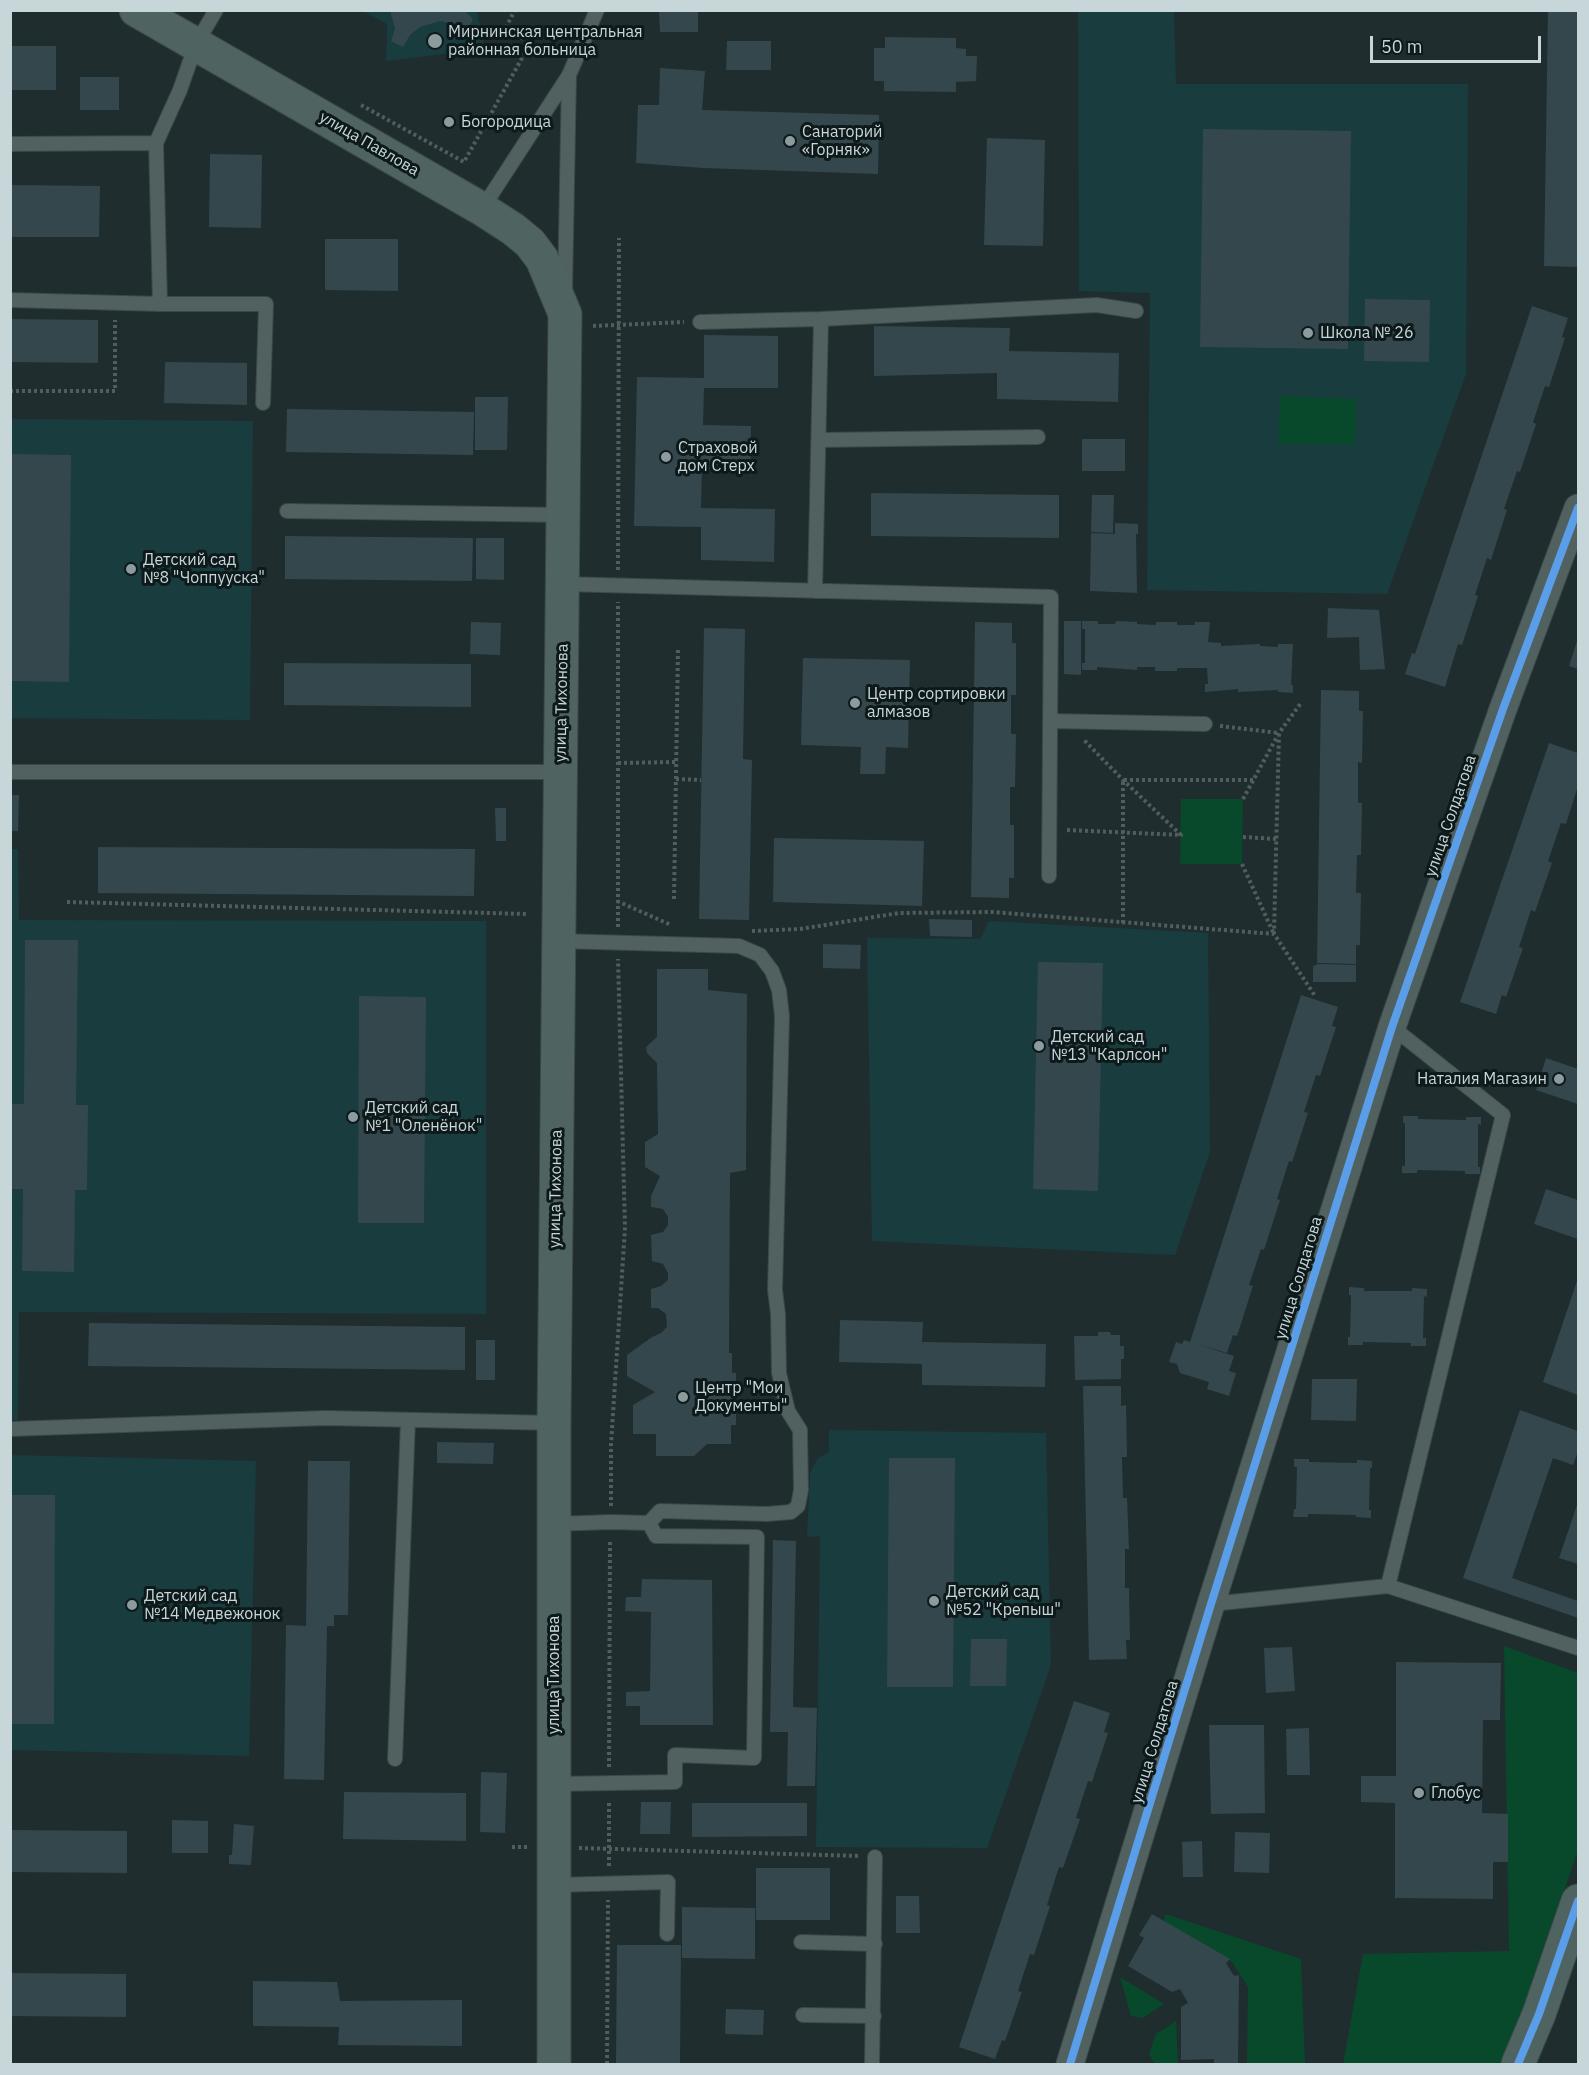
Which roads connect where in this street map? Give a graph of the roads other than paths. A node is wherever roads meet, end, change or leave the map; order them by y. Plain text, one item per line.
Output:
1 (136, 10) edge
2 (216, 10) edge
3 (597, 10) edge
4 (196, 44) junction
5 (569, 75) junction
6 (10, 144) edge
7 (156, 144) junction
8 (482, 209) junction
9 (10, 300) edge
10 (160, 304) junction
11 (1136, 311) dead end
12 (821, 319) junction
13 (565, 321) junction
14 (700, 322) road end
15 (263, 403) dead end
16 (1038, 437) dead end
17 (819, 440) junction
18 (1578, 508) edge
19 (287, 511) dead end
20 (564, 515) junction
21 (563, 585) junction
22 (815, 591) junction
23 (1050, 721) junction
24 (1205, 724) road end
25 (561, 771) junction
26 (10, 772) edge
27 (1049, 876) dead end
28 (559, 941) junction
29 (1392, 1027) junction
30 (408, 1420) junction
31 (554, 1422) junction
32 (10, 1429) edge
33 (649, 1523) junction
34 (554, 1524) junction
35 (1388, 1586) junction
36 (1211, 1604) junction
37 (1578, 1648) edge
38 (394, 1759) dead end
39 (554, 1784) junction
40 (875, 1857) road end
41 (554, 1885) junction
42 (1578, 1901) edge
43 (667, 1934) dead end
44 (801, 1941) dead end
45 (874, 1944) junction
46 (803, 2015) dead end
47 (874, 2016) junction
48 (554, 2064) edge
49 (872, 2064) edge
50 (1070, 2064) edge
51 (1518, 2064) edge

1 - 4 main road, улица Павлова
2 - 4 lane
3 - 5 lane
4 - 7 lane
4 - 8 main road, улица Павлова
5 - 8 lane
5 - 13 lane
6 - 7 lane
7 - 10 lane
8 - 13 main road, улица Павлова
9 - 10 lane
10 - 15 lane
11 - 12 lane
12 - 14 lane
12 - 17 lane
13 - 20 main road, улица Тихонова
16 - 17 lane
17 - 22 lane
18 - 29 street, улица Солдатова
19 - 20 lane
20 - 21 main road, улица Тихонова
21 - 22 lane
21 - 25 main road, улица Тихонова
22 - 23 lane
23 - 24 lane
23 - 27 lane
25 - 26 lane
25 - 28 main road, улица Тихонова
28 - 31 main road, улица Тихонова
28 - 33 lane
29 - 35 lane
29 - 36 street, улица Солдатова
30 - 31 lane
30 - 32 lane
30 - 38 lane
31 - 34 main road, улица Тихонова
33 - 34 lane
33 - 39 lane
34 - 39 main road, улица Тихонова
35 - 36 lane
35 - 37 lane
36 - 50 street, улица Солдатова
39 - 41 main road, улица Тихонова
40 - 45 lane
41 - 43 lane
41 - 48 main road, улица Тихонова
42 - 51 main road
44 - 45 lane
45 - 47 lane
46 - 47 lane
47 - 49 lane

